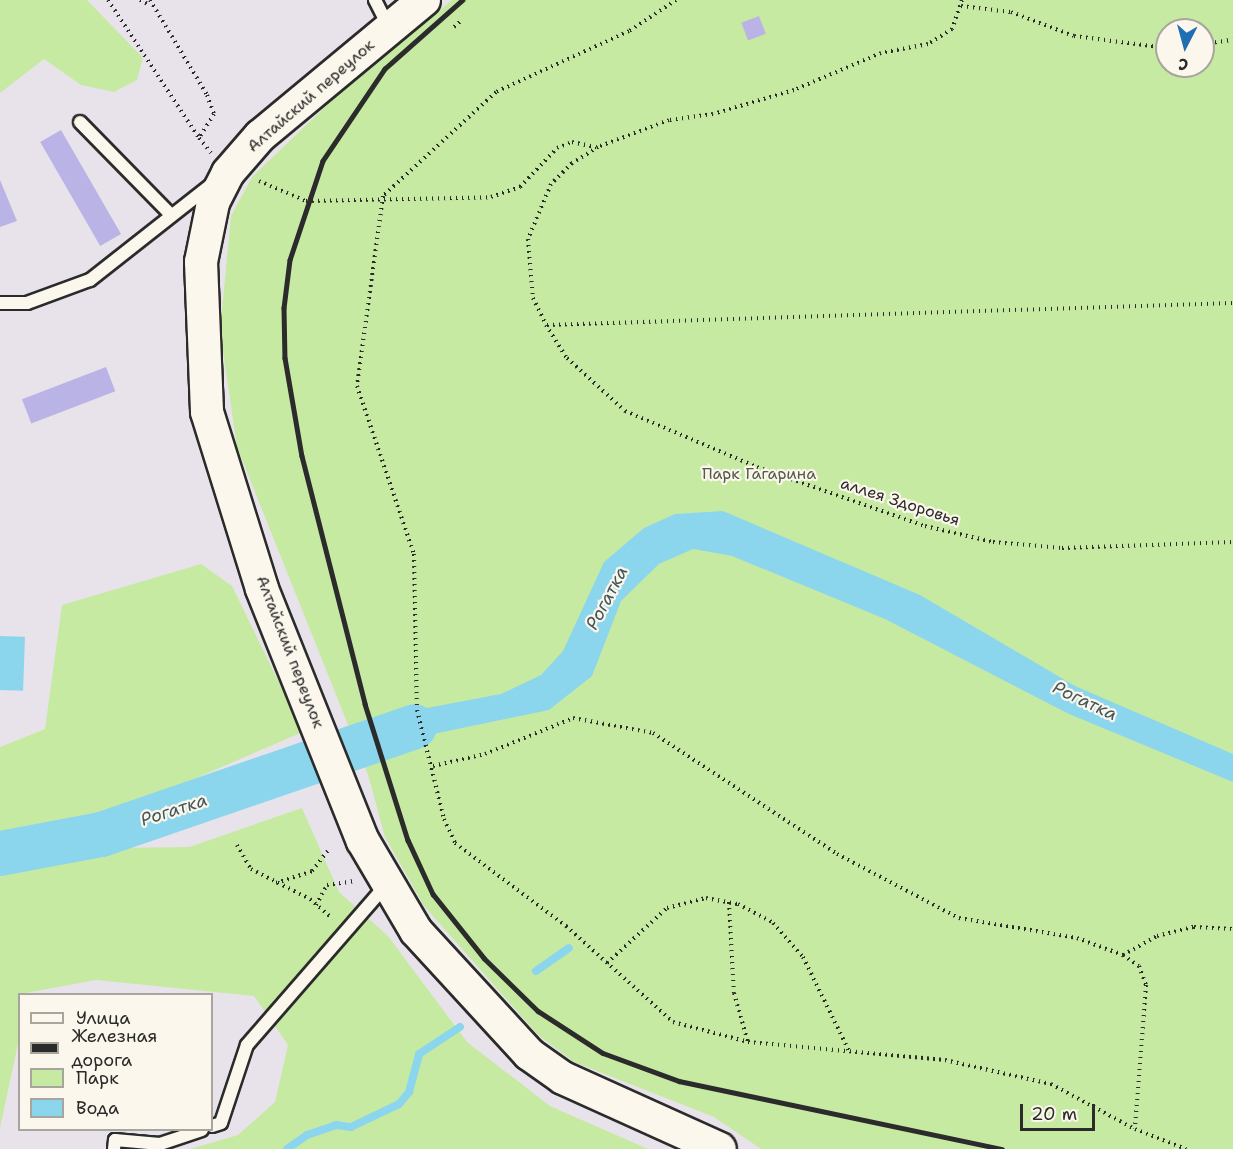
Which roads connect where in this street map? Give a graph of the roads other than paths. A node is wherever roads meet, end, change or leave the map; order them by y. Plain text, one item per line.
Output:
1 (375, 0) edge
2 (424, 0) edge
3 (390, 28) junction
4 (80, 122) dead end
5 (228, 173) junction
6 (171, 215) junction
7 (0, 303) edge
8 (375, 884) junction
9 (213, 1126) edge
10 (199, 1131) edge
11 (114, 1149) edge
12 (720, 1149) edge

1 - 3 lane
2 - 3 street, Алтайский переулок
3 - 5 street, Алтайский переулок
4 - 6 lane
5 - 6 lane
5 - 8 street, Алтайский переулок
6 - 7 lane
8 - 9 lane
8 - 12 street, Алтайский переулок
10 - 11 lane

